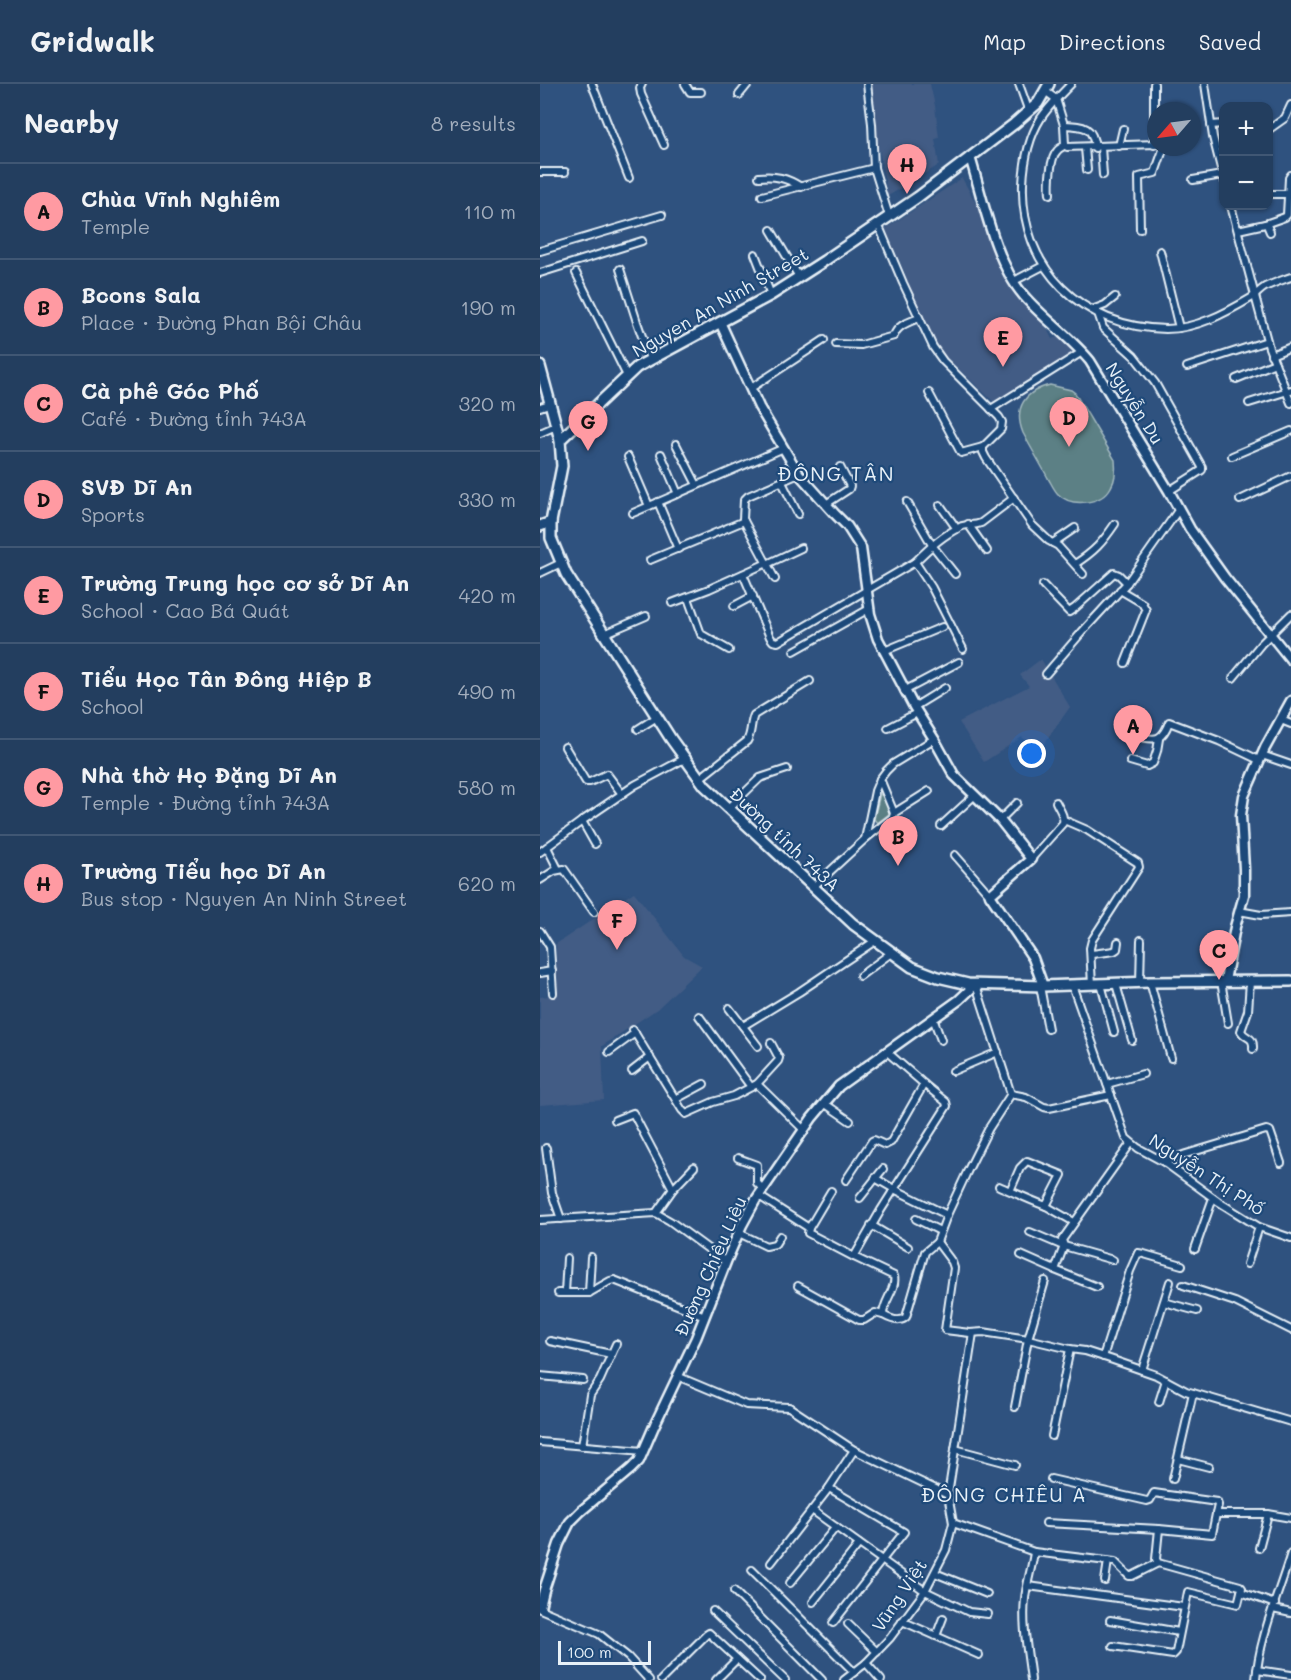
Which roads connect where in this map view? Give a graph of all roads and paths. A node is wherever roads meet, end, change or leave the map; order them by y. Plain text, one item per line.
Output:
1 (592, 84) edge
2 (642, 84) edge
3 (685, 84) edge
4 (748, 84) edge
5 (867, 84) edge
6 (1019, 84) edge
7 (1071, 84) edge
8 (1155, 84) edge
9 (1205, 84) edge
10 (1047, 88) edge
11 (701, 92) dead end
12 (740, 95) dead end
13 (1056, 99) junction
14 (1155, 102) edge
15 (1291, 105) edge
16 (1029, 112) junction
17 (1219, 124) edge
18 (1064, 125) junction
19 (1211, 125) junction
20 (1273, 127) edge
21 (1122, 129) dead end
22 (664, 145) dead end
23 (1065, 145) junction
24 (1147, 145) edge
25 (1119, 146) junction
26 (1098, 147) junction
27 (1085, 148) junction
28 (1219, 148) edge
29 (1161, 156) edge
30 (970, 157) junction
31 (874, 168) junction
32 (1087, 170) dead end
33 (540, 172) edge
34 (565, 172) dead end
35 (1103, 175) dead end
36 (1291, 175) edge
37 (759, 177) dead end
38 (629, 178) dead end
39 (1219, 178) edge
40 (1193, 180) dead end
41 (801, 187) junction
42 (1050, 194) dead end
43 (1273, 194) edge
44 (1288, 194) junction
45 (762, 196) dead end
46 (1232, 210) edge
47 (662, 215) dead end
48 (889, 216) junction
49 (878, 224) junction
50 (1265, 224) junction
51 (1140, 229) dead end
52 (771, 230) dead end
53 (1238, 230) junction
54 (1270, 232) dead end
55 (642, 241) dead end
56 (540, 251) edge
57 (1160, 251) dead end
58 (755, 254) dead end
59 (1043, 266) junction
60 (620, 269) dead end
61 (540, 273) edge
62 (576, 273) dead end
63 (1291, 277) edge
64 (799, 278) junction
65 (1014, 281) junction
66 (771, 295) junction
67 (1254, 296) junction
68 (1115, 297) dead end
69 (1095, 312) junction
70 (919, 318) junction
71 (720, 322) junction
72 (1179, 328) junction
73 (824, 340) dead end
74 (1267, 341) junction
75 (836, 344) dead end
76 (1291, 347) edge
77 (1082, 352) junction
78 (1271, 354) junction
79 (650, 359) junction
80 (1275, 363) junction
81 (540, 366) edge
82 (1186, 367) dead end
83 (627, 376) junction
84 (1236, 379) dead end
85 (750, 388) junction
86 (1289, 391) edge
87 (928, 393) dead end
88 (1291, 403) edge
89 (1249, 404) dead end
90 (545, 406) edge
91 (991, 409) junction
92 (556, 426) junction
93 (1291, 431) edge
94 (540, 433) edge
95 (560, 440) junction
96 (676, 444) dead end
97 (983, 447) junction
98 (784, 448) junction
99 (661, 454) dead end
100 (628, 456) dead end
101 (1232, 456) dead end
102 (840, 466) dead end
103 (799, 474) junction
104 (1291, 476) edge
105 (782, 482) junction
106 (697, 485) junction
107 (1169, 490) junction
108 (678, 494) junction
109 (1014, 498) junction
110 (1240, 500) dead end
111 (658, 502) junction
112 (907, 502) dead end
113 (826, 504) junction
114 (940, 504) dead end
115 (649, 506) junction
116 (1179, 509) junction
117 (633, 513) dead end
118 (798, 514) dead end
119 (744, 521) junction
120 (551, 522) junction
121 (968, 524) junction
122 (1115, 524) dead end
123 (540, 526) edge
124 (1075, 528) dead end
125 (957, 529) junction
126 (1053, 543) junction
127 (932, 545) junction
128 (801, 548) dead end
129 (678, 549) junction
130 (987, 551) dead end
131 (650, 560) dead end
132 (915, 562) junction
133 (561, 563) junction
134 (767, 563) junction
135 (1076, 564) junction
136 (540, 573) edge
137 (743, 574) junction
138 (955, 574) dead end
139 (1083, 574) dead end
140 (775, 579) dead end
141 (1127, 584) junction
142 (1043, 585) dead end
143 (867, 589) junction
144 (1120, 590) junction
145 (753, 596) junction
146 (688, 598) junction
147 (672, 603) dead end
148 (734, 606) dead end
149 (869, 609) junction
150 (1291, 614) edge
151 (646, 616) dead end
152 (942, 627) dead end
153 (604, 634) junction
154 (1270, 634) junction
155 (963, 649) dead end
156 (729, 650) dead end
157 (794, 651) dead end
158 (884, 651) junction
159 (1291, 660) edge
160 (959, 662) dead end
161 (1125, 663) dead end
162 (1046, 674) dead end
163 (1233, 678) dead end
164 (810, 681) dead end
165 (945, 688) dead end
166 (904, 691) junction
167 (1291, 701) edge
168 (915, 710) junction
169 (657, 717) junction
170 (1281, 720) junction
171 (1291, 724) edge
172 (888, 728) dead end
173 (638, 729) dead end
174 (1131, 736) dead end
175 (934, 739) junction
176 (1159, 739) junction
177 (565, 747) dead end
178 (1261, 758) junction
179 (684, 759) junction
180 (1130, 761) dead end
181 (1291, 765) edge
182 (788, 769) dead end
183 (699, 779) junction
184 (880, 779) junction
185 (929, 791) dead end
186 (622, 794) junction
187 (975, 795) junction
188 (1056, 802) dead end
189 (1017, 803) dead end
190 (728, 809) junction
191 (894, 813) junction
192 (1000, 820) junction
193 (1064, 820) junction
194 (582, 822) junction
195 (941, 826) dead end
196 (865, 839) junction
197 (595, 844) dead end
198 (547, 847) junction
199 (540, 852) edge
200 (955, 855) dead end
201 (1031, 859) junction
202 (558, 869) junction
203 (540, 880) edge
204 (813, 887) junction
205 (990, 895) junction
206 (1239, 911) junction
207 (594, 912) dead end
208 (1291, 913) edge
209 (540, 931) edge
210 (1141, 940) dead end
211 (875, 941) junction
212 (1118, 942) dead end
213 (891, 953) junction
214 (1092, 954) junction
215 (552, 971) junction
216 (540, 972) edge
217 (860, 976) dead end
218 (1223, 981) junction
219 (1250, 981) junction
220 (1291, 981) edge
221 (1145, 983) junction
222 (1116, 984) junction
223 (976, 985) junction
224 (1072, 985) junction
225 (1096, 985) junction
226 (1041, 986) junction
227 (553, 993) dead end
228 (729, 1008) dead end
229 (699, 1016) dead end
230 (933, 1018) junction
231 (1228, 1023) dead end
232 (743, 1026) junction
233 (1048, 1029) dead end
234 (1114, 1032) dead end
235 (941, 1040) dead end
236 (1132, 1040) dead end
237 (771, 1043) dead end
238 (758, 1046) dead end
239 (1253, 1049) dead end
240 (886, 1051) junction
241 (609, 1052) dead end
242 (998, 1052) junction
243 (650, 1057) junction
244 (1171, 1058) dead end
245 (632, 1071) dead end
246 (953, 1071) dead end
247 (1143, 1074) dead end
248 (704, 1084) dead end
249 (924, 1084) junction
250 (1107, 1084) junction
251 (754, 1085) junction
252 (1011, 1094) junction
253 (1111, 1095) junction
254 (675, 1099) junction
255 (824, 1103) junction
256 (615, 1120) dead end
257 (850, 1122) dead end
258 (804, 1130) junction
259 (1131, 1143) junction
260 (546, 1148) dead end
261 (738, 1158) dead end
262 (1164, 1162) junction
263 (1281, 1162) dead end
264 (694, 1167) dead end
265 (882, 1169) dead end
266 (876, 1178) junction
267 (846, 1180) dead end
268 (999, 1186) dead end
269 (673, 1189) junction
270 (894, 1189) junction
271 (831, 1191) dead end
272 (1010, 1191) junction
273 (761, 1192) junction
274 (860, 1198) dead end
275 (1213, 1198) junction
276 (1046, 1206) junction
277 (656, 1213) junction
278 (947, 1215) junction
279 (561, 1219) junction
280 (916, 1219) dead end
281 (540, 1220) edge
282 (1074, 1222) junction
283 (872, 1226) junction
284 (1260, 1227) junction
285 (809, 1228) junction
286 (940, 1231) junction
287 (1030, 1232) dead end
288 (739, 1233) junction
289 (780, 1236) dead end
290 (1291, 1238) edge
291 (938, 1242) junction
292 (1064, 1246) junction
293 (908, 1247) dead end
294 (1195, 1249) dead end
295 (1021, 1255) dead end
296 (591, 1257) dead end
297 (854, 1257) junction
298 (567, 1258) dead end
299 (1113, 1260) dead end
300 (726, 1262) junction
301 (1247, 1264) dead end
302 (1182, 1265) dead end
303 (1055, 1270) junction
304 (1045, 1281) dead end
305 (1170, 1282) dead end
306 (1183, 1285) dead end
307 (798, 1286) dead end
308 (1096, 1287) dead end
309 (558, 1293) dead end
310 (565, 1293) junction
311 (589, 1293) junction
312 (1164, 1302) junction
313 (1197, 1311) dead end
314 (883, 1315) junction
315 (705, 1316) junction
316 (1291, 1330) edge
317 (973, 1333) junction
318 (1028, 1339) junction
319 (550, 1341) dead end
320 (616, 1344) dead end
321 (1070, 1349) junction
322 (610, 1354) junction
323 (1103, 1357) junction
324 (1142, 1370) junction
325 (540, 1376) edge
326 (677, 1376) junction
327 (583, 1380) dead end
328 (1166, 1380) junction
329 (1193, 1393) junction
330 (1159, 1402) dead end
331 (1015, 1407) dead end
332 (1291, 1422) edge
333 (1052, 1436) dead end
334 (540, 1442) edge
335 (582, 1446) junction
336 (955, 1449) junction
337 (854, 1450) junction
338 (643, 1451) junction
339 (1178, 1459) junction
340 (1015, 1465) dead end
341 (1209, 1467) dead end
342 (1051, 1479) dead end
343 (1173, 1479) dead end
344 (829, 1488) junction
345 (948, 1495) junction
346 (812, 1510) junction
347 (1268, 1514) junction
348 (1216, 1515) junction
349 (1291, 1518) edge
350 (953, 1523) junction
351 (1046, 1523) dead end
352 (836, 1527) junction
353 (1159, 1528) junction
354 (859, 1544) junction
355 (1258, 1548) dead end
356 (1034, 1552) junction
357 (1291, 1552) edge
358 (883, 1560) junction
359 (1108, 1561) junction
360 (771, 1563) dead end
361 (1158, 1563) junction
362 (752, 1570) dead end
363 (935, 1573) junction
364 (1105, 1581) dead end
365 (790, 1583) dead end
366 (1028, 1586) junction
367 (925, 1591) junction
368 (734, 1592) dead end
369 (1241, 1592) junction
370 (987, 1594) dead end
371 (813, 1602) dead end
372 (1184, 1607) junction
373 (1274, 1607) junction
374 (540, 1608) edge
375 (713, 1611) dead end
376 (1291, 1613) edge
377 (988, 1614) dead end
378 (943, 1618) dead end
379 (1110, 1620) dead end
380 (902, 1621) junction
381 (833, 1623) dead end
382 (848, 1624) dead end
383 (1179, 1632) junction
384 (936, 1636) junction
385 (1113, 1646) dead end
386 (877, 1652) junction
387 (979, 1655) dead end
388 (737, 1659) junction
389 (866, 1663) junction
390 (1257, 1670) junction
391 (854, 1672) junction
392 (1288, 1676) edge
393 (649, 1680) edge
394 (661, 1680) edge
395 (716, 1680) edge
396 (760, 1680) edge
397 (785, 1680) edge
398 (822, 1680) edge
399 (844, 1680) edge
400 (881, 1680) edge
401 (1031, 1680) edge
402 (1256, 1680) edge

1 - 38 street
2 - 22 street
3 - 11 street
4 - 12 street
5 - 31 street
6 - 16 street
7 - 13 street
8 - 14 street
9 - 19 street
10 - 13 street
10 - 16 main road, Nguyen An Ninh Street
13 - 18 street
13 - 59 street
15 - 20 street
16 - 30 main road, Nguyen An Ninh Street
17 - 19 street
18 - 23 street
18 - 26 street
19 - 28 street
21 - 25 street
23 - 27 street
23 - 42 street
24 - 25 street
25 - 26 street
26 - 27 street
26 - 35 street
27 - 32 street
29 - 51 street
30 - 48 main road, Nguyen An Ninh Street
30 - 65 street, Nguyễn Du
31 - 41 street
31 - 48 street
33 - 34 street
36 - 44 street
37 - 41 street
39 - 40 street
41 - 45 street
43 - 44 street
44 - 50 street
46 - 53 street
47 - 56 street
48 - 49 main road, Nguyen An Ninh Street
49 - 64 main road, Nguyen An Ninh Street
49 - 70 street
50 - 53 street
50 - 54 street
52 - 64 street
53 - 67 street
55 - 61 street
57 - 72 street
58 - 66 street
59 - 65 street
59 - 69 street
60 - 79 street
62 - 83 street
63 - 67 street
64 - 66 main road, Nguyen An Ninh Street
65 - 77 street, Nguyễn Du
66 - 71 main road, Nguyen An Ninh Street
67 - 72 street
67 - 74 street
68 - 69 street
69 - 72 street
69 - 107 street
70 - 75 street
70 - 91 street
71 - 79 main road, Nguyen An Ninh Street
71 - 85 street
73 - 85 street
74 - 78 street
74 - 82 street
76 - 78 street
77 - 91 street
77 - 107 street, Nguyễn Du
78 - 80 street
79 - 83 main road, Nguyen An Ninh Street
80 - 84 street
80 - 86 street
81 - 90 main road, Đường tỉnh 743A
83 - 95 main road, Nguyen An Ninh Street
85 - 98 street
86 - 88 street
86 - 89 street
87 - 97 street
90 - 92 main road, Đường tỉnh 743A
91 - 97 street
92 - 94 street
92 - 95 main road, Đường tỉnh 743A
93 - 101 street
95 - 120 main road, Đường tỉnh 743A
96 - 106 street
97 - 109 street
98 - 103 street
98 - 106 street
99 - 108 street
100 - 115 street
102 - 113 street
103 - 105 street
103 - 113 street
104 - 110 street
105 - 118 street
105 - 119 street
106 - 108 street
107 - 116 street, Nguyễn Du
108 - 111 street
109 - 121 street
109 - 126 street
111 - 115 street
111 - 129 street
112 - 127 street
113 - 143 street
114 - 125 street
115 - 117 street
116 - 141 street
116 - 154 street, Nguyễn Du
119 - 129 street
119 - 134 street
120 - 123 main road
120 - 133 main road, Đường tỉnh 743A
121 - 125 street
121 - 130 street
122 - 135 street
124 - 126 street
125 - 127 street
126 - 135 street
127 - 132 street
127 - 138 street
128 - 134 street
129 - 131 street
132 - 143 street
132 - 155 street
133 - 136 street
133 - 153 main road, Đường tỉnh 743A
134 - 137 street
134 - 140 street
135 - 139 street
137 - 145 street
137 - 146 street
141 - 142 street
141 - 144 street
143 - 145 street
143 - 149 street
144 - 161 street
144 - 162 street
145 - 148 street
146 - 147 street
146 - 156 street
149 - 157 street
149 - 158 street
150 - 154 street
151 - 153 street
152 - 158 street
153 - 169 main road, Đường tỉnh 743A
154 - 159 street, Nguyễn Du
154 - 163 street
158 - 166 street
160 - 166 street
164 - 183 street
165 - 168 street
166 - 168 street
167 - 170 street
168 - 172 street
168 - 175 street
169 - 173 street
169 - 179 main road, Đường tỉnh 743A
170 - 171 street
170 - 178 street
174 - 176 street
175 - 184 street
175 - 187 street
176 - 178 street
176 - 180 street
177 - 186 street
178 - 181 street
178 - 206 street
179 - 183 main road, Đường tỉnh 743A
179 - 186 street
182 - 190 street
183 - 190 main road, Đường tỉnh 743A
184 - 191 street
184 - 196 street
185 - 191 street
186 - 194 street
187 - 192 street
187 - 195 street
188 - 193 street
189 - 192 street
190 - 204 main road, Đường tỉnh 743A
191 - 196 street
192 - 201 street
193 - 201 street
193 - 214 street
194 - 197 street
194 - 198 street
196 - 204 street
198 - 199 street
198 - 202 street
200 - 205 street
201 - 205 street
202 - 203 street
202 - 207 street
204 - 211 main road, Đường tỉnh 743A
205 - 226 street
206 - 208 street
206 - 218 street
209 - 215 street
210 - 221 street
211 - 213 main road, Đường tỉnh 743A
211 - 232 street
212 - 214 street
213 - 217 street
213 - 223 main road, Đường tỉnh 743A
214 - 225 street
215 - 216 street
215 - 227 street
218 - 219 main road, Đường tỉnh 743A
218 - 221 main road, Đường tỉnh 743A
218 - 231 street
219 - 220 main road, Đường tỉnh 743A
219 - 239 street
221 - 222 main road, Đường tỉnh 743A
221 - 244 street
222 - 225 main road, Đường tỉnh 743A
222 - 236 street
223 - 226 main road, Đường tỉnh 743A
223 - 230 street, Đường Chiêu Liêu
223 - 242 street
224 - 225 main road, Đường tỉnh 743A
224 - 226 main road, Đường tỉnh 743A
224 - 250 street, Nguyễn Thị Phố
225 - 234 street
226 - 233 street
228 - 232 street
229 - 251 street
230 - 235 street
230 - 240 street, Đường Chiêu Liêu
232 - 238 street
237 - 251 street
240 - 249 street
240 - 255 street, Đường Chiêu Liêu
241 - 243 street
242 - 246 street
242 - 252 street
243 - 245 street
243 - 254 street
247 - 250 street
248 - 254 street
249 - 267 street
249 - 270 street
250 - 253 street, Nguyễn Thị Phố
251 - 254 street
251 - 258 street
252 - 253 street
252 - 278 street
253 - 259 street, Nguyễn Thị Phố
255 - 257 street
255 - 258 street, Đường Chiêu Liêu
256 - 269 street
258 - 273 street, Đường Chiêu Liêu
259 - 262 street, Nguyễn Thị Phố
259 - 282 street
260 - 279 street
261 - 273 street
262 - 263 street
262 - 275 street, Nguyễn Thị Phố
264 - 269 street
265 - 266 street
266 - 270 street
266 - 274 street
268 - 272 street
269 - 277 street
270 - 278 street
270 - 283 street
271 - 285 street
272 - 276 street
272 - 276 street
273 - 285 street
273 - 288 street, Đường Chiêu Liêu
275 - 284 street, Nguyễn Thị Phố
275 - 294 street
276 - 282 street
277 - 279 street
277 - 300 street
278 - 286 street
279 - 281 street
280 - 286 street
282 - 292 street
283 - 293 street
283 - 297 street
284 - 290 street, Nguyễn Thị Phố
284 - 301 street
285 - 297 street
286 - 291 street
287 - 292 street
288 - 289 street
288 - 300 street, Đường Chiêu Liêu
291 - 314 street
291 - 317 street
292 - 299 street
292 - 303 street
295 - 303 street
296 - 311 street
297 - 314 street
298 - 310 street
300 - 315 street, Đường Chiêu Liêu
302 - 323 street
303 - 308 street
304 - 318 street
305 - 312 street
306 - 316 street
307 - 314 street
309 - 310 street
310 - 311 street
311 - 315 street
312 - 313 street
312 - 324 street
315 - 326 street, Đường Chiêu Liêu
317 - 318 street
317 - 336 street, Vũng Việt
318 - 321 street
318 - 331 street
319 - 322 street
320 - 322 street
321 - 323 street
321 - 333 street
322 - 335 street
323 - 324 street
324 - 328 street
325 - 327 street
326 - 337 street
326 - 338 street, Đường Chiêu Liêu
328 - 329 street
328 - 330 street
329 - 332 street
329 - 339 street
334 - 335 street
335 - 338 street
336 - 340 street
336 - 345 street, Vũng Việt
337 - 344 street
337 - 345 street
338 - 374 street, Đường Chiêu Liêu
339 - 341 street
339 - 343 street
342 - 348 street
344 - 346 street
344 - 358 street
345 - 350 street, Vũng Việt
346 - 352 street
346 - 360 street
347 - 348 street
347 - 349 street
347 - 355 street
348 - 353 street
350 - 356 street
350 - 363 street, Vũng Việt
351 - 353 street
352 - 354 street
352 - 365 street
353 - 361 street
354 - 358 street
354 - 371 street
356 - 359 street
356 - 366 street
357 - 373 street
358 - 367 street
358 - 381 street
359 - 361 street
359 - 364 street
361 - 369 street
362 - 391 street
363 - 367 street, Vũng Việt
363 - 370 street
366 - 372 street
366 - 401 street
367 - 377 street
367 - 380 street, Vũng Việt
368 - 398 street
369 - 372 street
369 - 373 street
372 - 383 street
373 - 376 street
373 - 390 street
374 - 393 street
375 - 397 street
378 - 384 street
379 - 383 street
380 - 384 street
380 - 386 street, Vũng Việt
382 - 386 street
383 - 385 street
384 - 387 street
386 - 389 street, Vũng Việt
388 - 394 street
388 - 395 street
388 - 396 street
389 - 391 street, Vũng Việt
389 - 400 street
390 - 392 street
390 - 402 street
391 - 399 street, Vũng Việt

